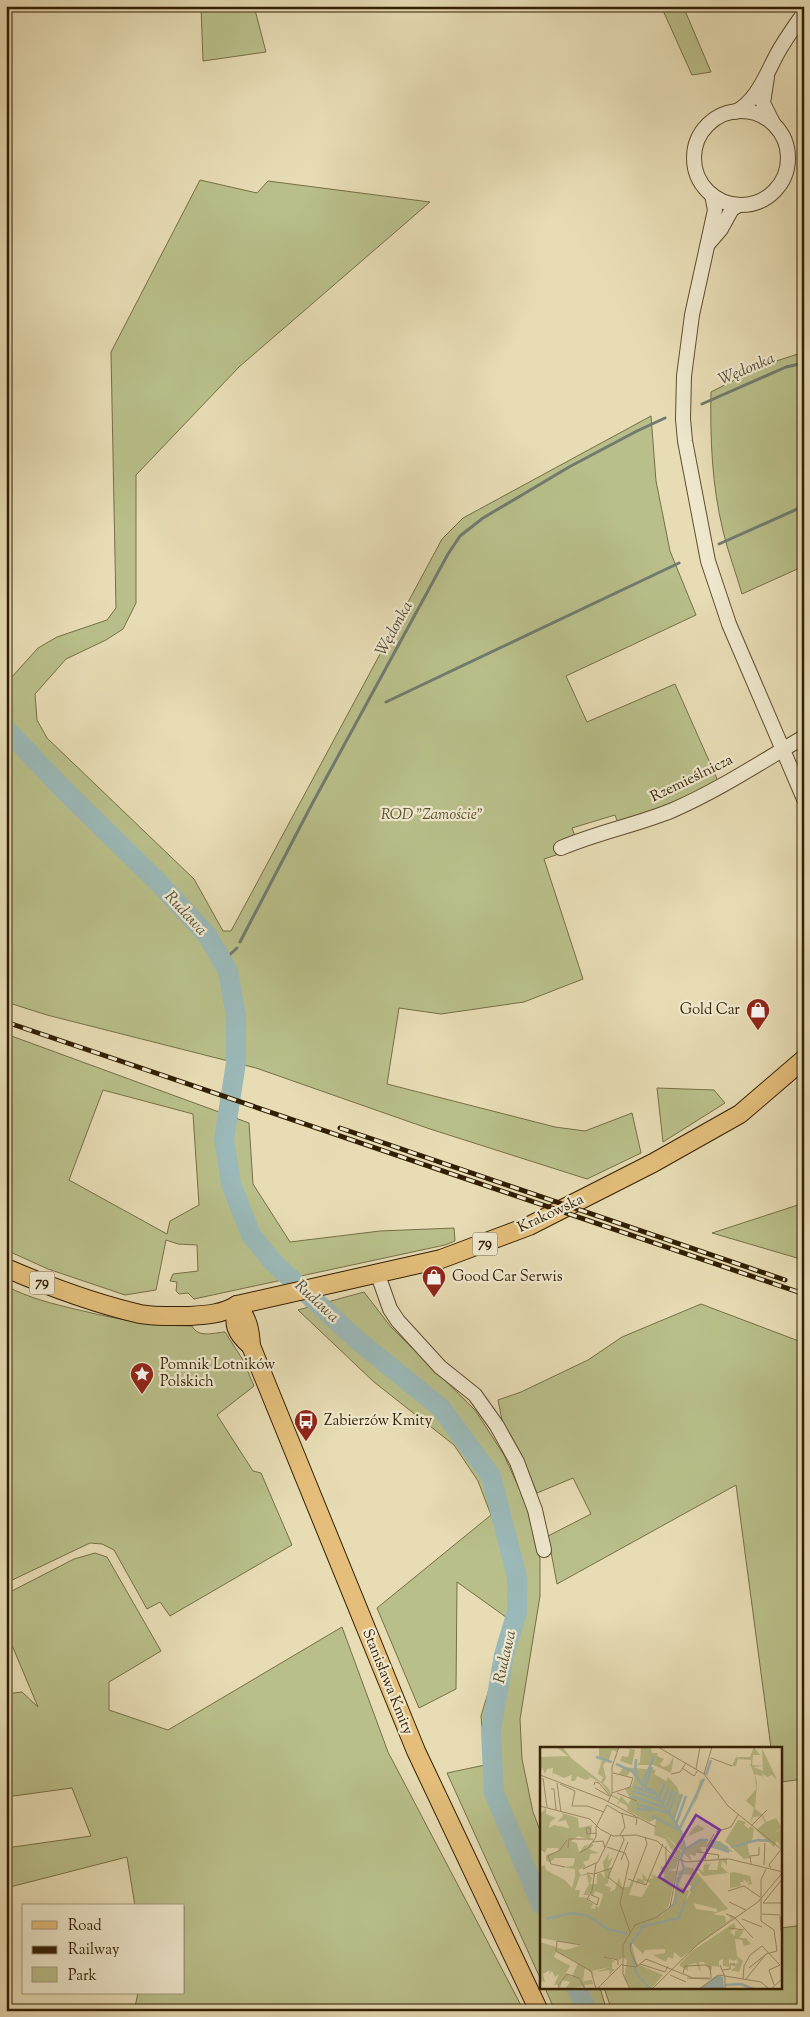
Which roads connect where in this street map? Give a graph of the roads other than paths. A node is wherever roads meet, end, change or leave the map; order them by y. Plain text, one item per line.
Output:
1 (804, 13) edge
2 (767, 76) junction
3 (736, 112) junction
4 (775, 126) junction
5 (712, 195) junction
6 (739, 205) junction
7 (707, 246) junction
8 (804, 737) edge
9 (782, 750) junction
10 (804, 799) edge
11 (561, 848) dead end
12 (804, 1059) edge
13 (6, 1268) edge
14 (378, 1275) junction
15 (238, 1305) junction
16 (544, 1550) dead end
17 (539, 2011) edge

1 - 2 street
2 - 3 street
2 - 4 street
3 - 4 street
3 - 5 street
4 - 6 street
5 - 6 street
5 - 7 street
6 - 7 street
7 - 9 street
8 - 9 street, Rzemieślnicza
9 - 10 street
9 - 11 street, Rzemieślnicza
12 - 14 main road, Krakowska / 79
13 - 15 main road, Krakowska / 79
14 - 15 main road, Krakowska / 79
14 - 16 street
15 - 17 main road, Stanisława Kmity

